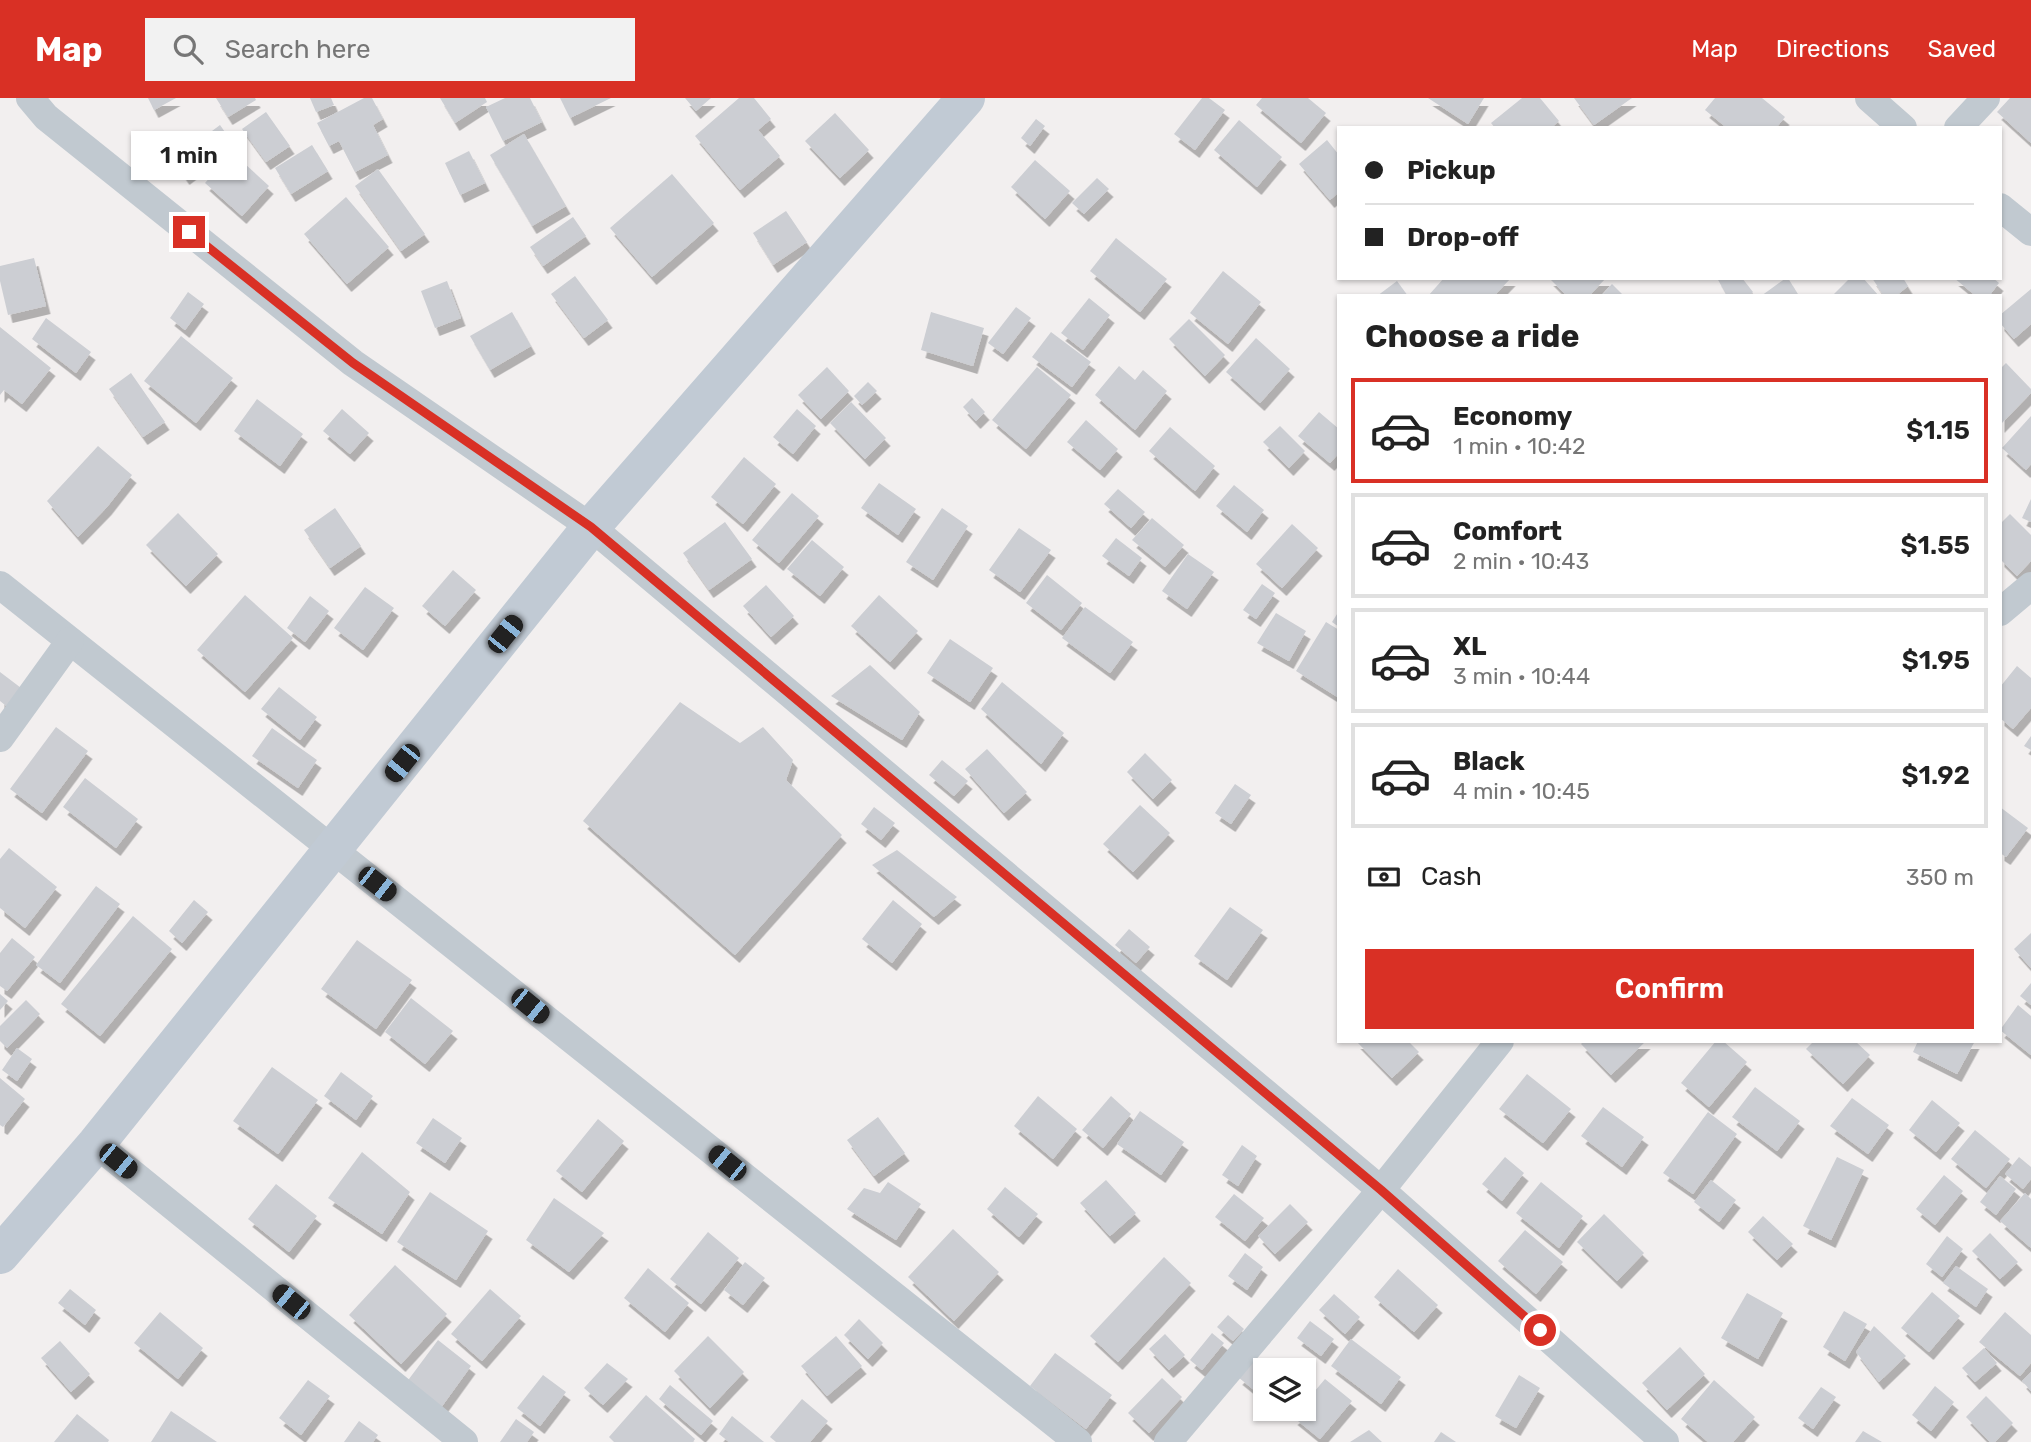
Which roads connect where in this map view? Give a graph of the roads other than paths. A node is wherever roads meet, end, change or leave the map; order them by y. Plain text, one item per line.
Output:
1 (30, 98) edge
2 (966, 98) edge
3 (1869, 98) edge
4 (1986, 98) edge
5 (1901, 126) edge
6 (1960, 126) edge
7 (2002, 209) edge
8 (2031, 232) edge
9 (591, 527) junction
10 (0, 585) edge
11 (2031, 586) edge
12 (2002, 610) edge
13 (70, 641) junction
14 (0, 738) edge
15 (333, 849) junction
16 (1498, 1043) edge
17 (96, 1144) junction
18 (1381, 1190) junction
19 (0, 1255) edge
20 (464, 1442) edge
21 (1078, 1442) edge
22 (1168, 1442) edge
23 (1665, 1442) edge

1 - 9 street
2 - 9 street
3 - 5 street
4 - 6 street
7 - 8 street
9 - 15 street
9 - 18 street
10 - 13 street
11 - 12 street
13 - 14 street
13 - 15 street
15 - 17 street
15 - 21 street
16 - 18 street
17 - 19 street
17 - 20 street
18 - 22 street
18 - 23 street

